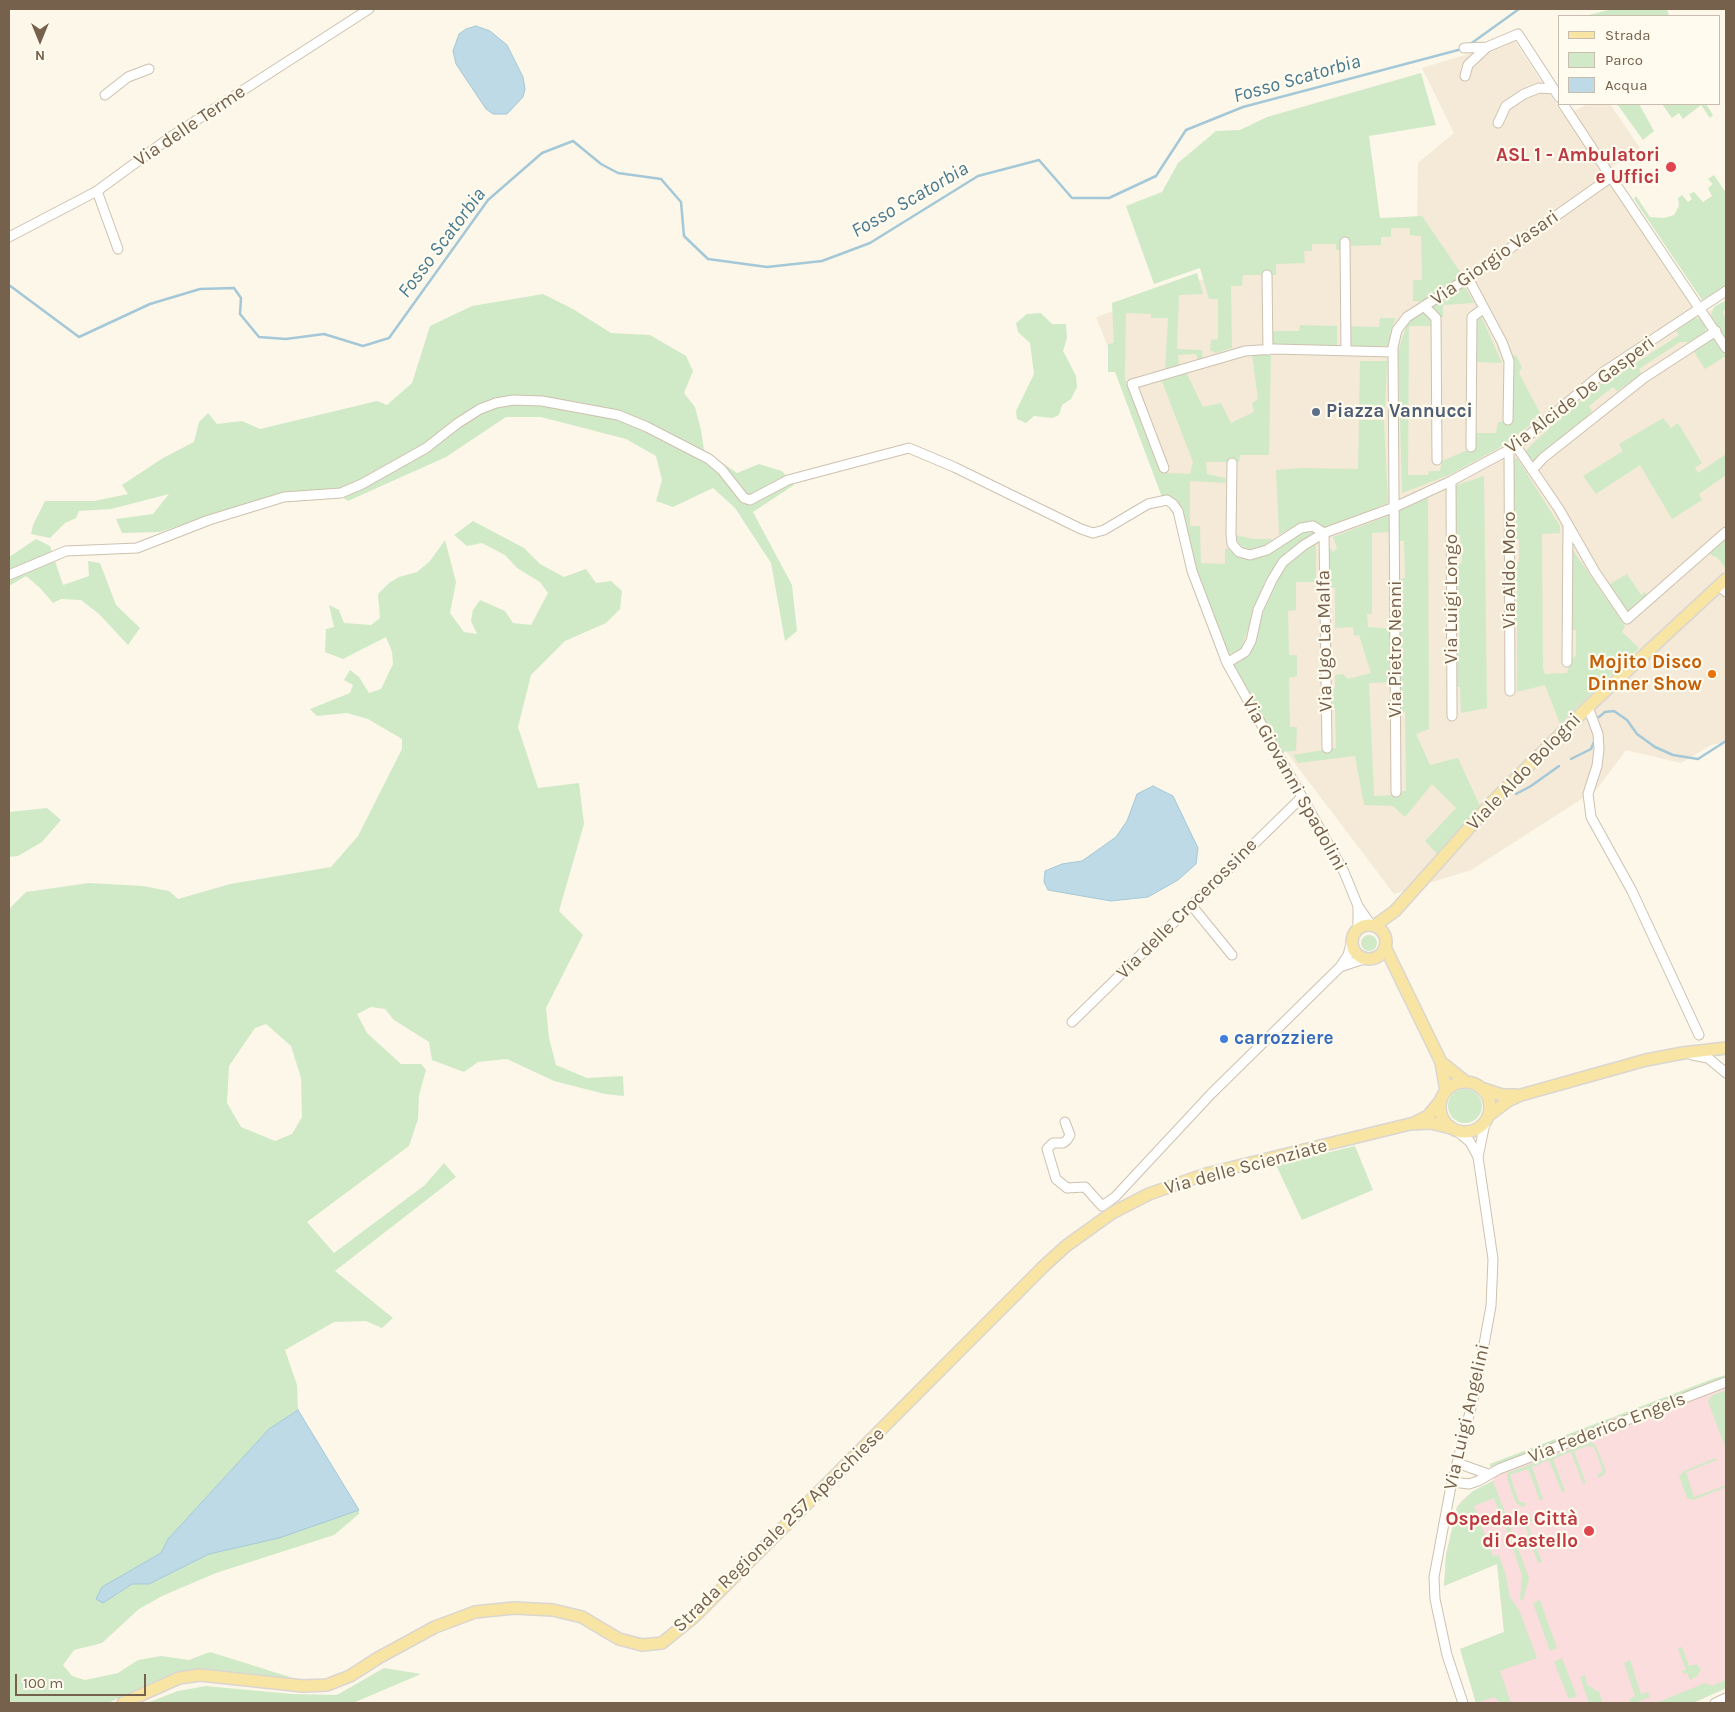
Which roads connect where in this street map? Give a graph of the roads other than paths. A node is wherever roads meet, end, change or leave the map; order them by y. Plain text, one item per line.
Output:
1 (368, 9) edge
2 (1487, 47) junction
3 (1464, 48) dead end
4 (149, 69) dead end
5 (1465, 76) dead end
6 (1556, 93) edge
7 (106, 95) dead end
8 (1564, 105) edge
9 (1498, 123) dead end
10 (1611, 177) junction
11 (97, 191) junction
12 (9, 237) edge
13 (1345, 242) dead end
14 (118, 249) dead end
15 (1267, 275) dead end
16 (1468, 278) junction
17 (1726, 291) edge
18 (1424, 306) junction
19 (1699, 307) junction
20 (1483, 309) junction
21 (1716, 331) junction
22 (1726, 348) edge
23 (1268, 350) junction
24 (1346, 351) junction
25 (1393, 352) junction
26 (1508, 420) dead end
27 (1471, 447) dead end
28 (1513, 448) junction
29 (1437, 460) dead end
30 (1232, 463) dead end
31 (1164, 468) dead end
32 (1532, 470) junction
33 (1451, 481) junction
34 (1395, 506) junction
35 (1568, 525) junction
36 (1726, 532) edge
37 (1324, 533) junction
38 (9, 575) edge
39 (1724, 586) edge
40 (1567, 662) dead end
41 (1226, 663) junction
42 (1510, 690) dead end
43 (1588, 707) junction
44 (1452, 716) dead end
45 (1327, 748) dead end
46 (1396, 792) dead end
47 (1302, 796) junction
48 (1192, 906) junction
49 (1358, 906) junction
50 (1395, 911) junction
51 (1373, 926) junction
52 (1358, 928) junction
53 (1386, 943) junction
54 (1351, 944) junction
55 (1232, 955) dead end
56 (1369, 959) junction
57 (1340, 967) junction
58 (1397, 974) junction
59 (1072, 1022) dead end
60 (1699, 1036) dead end
61 (1726, 1048) edge
62 (1667, 1056) junction
63 (1441, 1062) junction
64 (1726, 1073) edge
65 (1466, 1082) junction
66 (1481, 1088) junction
67 (1521, 1094) junction
68 (1443, 1096) junction
69 (1486, 1120) junction
70 (1065, 1122) dead end
71 (1410, 1124) junction
72 (1454, 1129) junction
73 (1478, 1157) junction
74 (1066, 1246) joint
75 (1726, 1382) edge
76 (1457, 1463) junction
77 (1488, 1474) junction
78 (1452, 1482) junction
79 (1726, 1698) edge
80 (124, 1703) edge
81 (1463, 1703) edge
82 (1715, 1703) edge

1 - 11 street, Via delle Terme
2 - 3 street
2 - 5 street
2 - 6 street
4 - 7 street
6 - 9 street
8 - 10 street
10 - 16 street, Via Giorgio Vasari
10 - 19 street
11 - 12 street, Via delle Terme
11 - 14 street
13 - 24 street
15 - 23 street
16 - 18 street, Via Giorgio Vasari
16 - 20 street
17 - 19 street, Via Alcide De Gasperi
18 - 25 street, Via Giorgio Vasari
18 - 29 street
19 - 21 street
19 - 28 street, Via Alcide De Gasperi
20 - 26 street
20 - 27 street
21 - 22 street
21 - 32 street
23 - 24 street
23 - 31 street
24 - 25 street
25 - 34 street, Via Giorgio Vasari
28 - 32 street
28 - 33 street, Via Alcide De Gasperi
28 - 42 street, Via Aldo Moro
30 - 37 street
32 - 35 street
33 - 34 street, Via Alcide De Gasperi
33 - 44 street, Via Luigi Longo
34 - 37 street, Via Alcide De Gasperi
34 - 46 street, Via Pietro Nenni
35 - 36 street
35 - 40 street
37 - 41 street, Via Alcide De Gasperi
37 - 45 street, Via Ugo La Malfa
38 - 41 street, Via Giovanni Spadolini
39 - 43 main road, Viale Aldo Bologni
41 - 47 street, Via Giovanni Spadolini
43 - 50 main road, Viale Aldo Bologni
43 - 60 street
47 - 48 street, Via delle Crocerossine
47 - 49 street, Via Giovanni Spadolini
48 - 55 street
48 - 59 street, Via delle Crocerossine
49 - 51 street, Via Giovanni Spadolini
49 - 52 street, Via Giovanni Spadolini
50 - 51 main road, Viale Aldo Bologni
50 - 53 main road, Viale Aldo Bologni
51 - 52 main road
51 - 53 main road
52 - 54 main road
53 - 56 main road
53 - 58 main road
54 - 56 main road
54 - 57 street
56 - 57 street
56 - 58 main road
57 - 70 street
58 - 63 main road
61 - 62 main road
62 - 64 street
62 - 67 main road
63 - 65 main road
63 - 68 main road
65 - 66 main road
65 - 68 main road
66 - 67 main road
66 - 69 main road
67 - 69 main road
68 - 71 main road, Via delle Scienziate
68 - 72 main road
69 - 72 main road
69 - 73 street, Via Luigi Angelini
71 - 72 main road, Via delle Scienziate
71 - 74 main road, Via delle Scienziate
72 - 73 street, Via Luigi Angelini
73 - 76 street, Via Luigi Angelini
74 - 80 main road, Strada Regionale 257 Apecchiese
75 - 77 street, Via Federico Engels
76 - 77 street
76 - 78 street, Via Luigi Angelini
77 - 78 street, Via Federico Engels
78 - 81 street, Via Luigi Angelini
79 - 82 street

